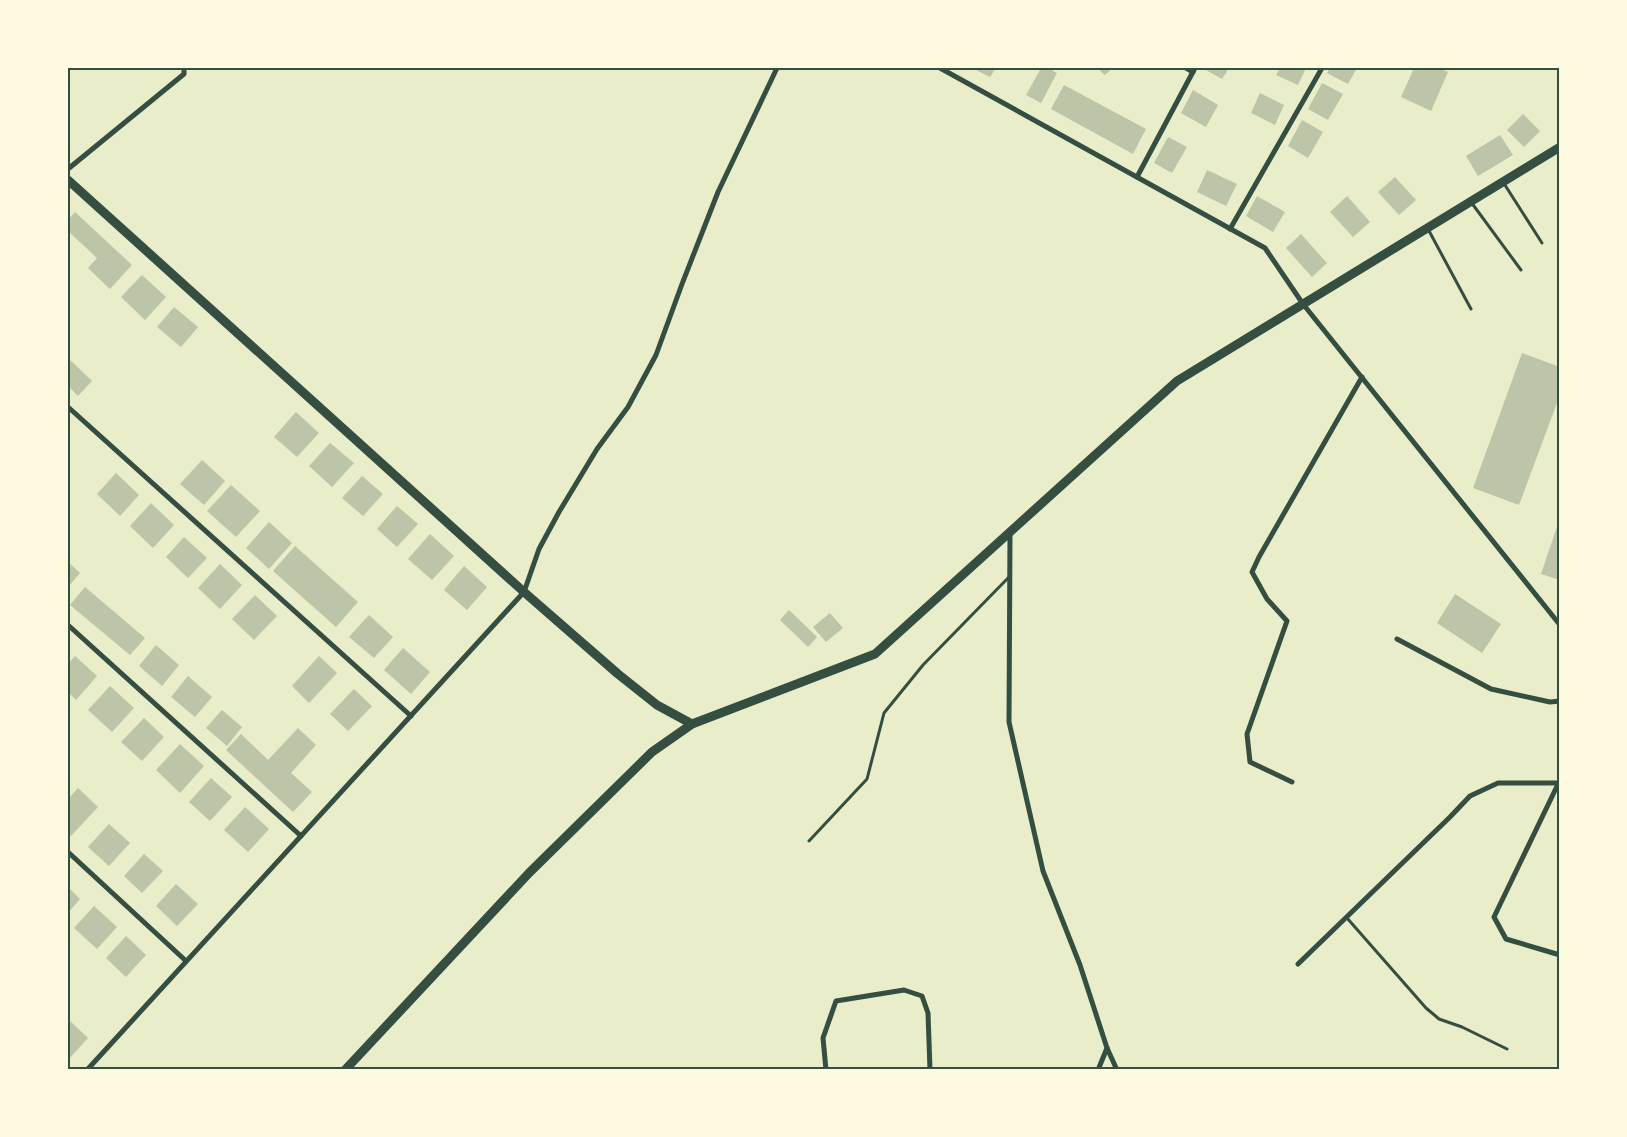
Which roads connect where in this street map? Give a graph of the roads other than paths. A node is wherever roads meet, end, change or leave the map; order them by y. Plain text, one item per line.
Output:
1 (184, 68) edge
2 (777, 68) edge
3 (940, 68) edge
4 (1186, 68) edge
5 (1322, 68) edge
6 (1194, 70) edge
7 (1560, 147) edge
8 (68, 170) edge
9 (1137, 177) junction
10 (68, 180) edge
11 (1503, 182) junction
12 (1471, 202) junction
13 (1427, 228) junction
14 (1230, 229) junction
15 (1542, 243) dead end
16 (1521, 270) dead end
17 (1303, 304) junction
18 (1471, 309) dead end
19 (1362, 377) junction
20 (68, 407) edge
21 (1010, 532) junction
22 (1010, 577) junction
23 (524, 592) junction
24 (68, 624) edge
25 (1560, 625) edge
26 (1397, 639) dead end
27 (1560, 701) edge
28 (411, 716) junction
29 (692, 724) junction
30 (1558, 781) edge
31 (1292, 782) dead end
32 (301, 836) junction
33 (809, 841) dead end
34 (68, 852) edge
35 (1346, 918) junction
36 (1560, 955) edge
37 (186, 961) junction
38 (1298, 964) dead end
39 (1107, 1048) junction
40 (1507, 1049) dead end
41 (87, 1070) edge
42 (345, 1070) edge
43 (826, 1070) edge
44 (930, 1070) edge
45 (1098, 1070) edge
46 (1117, 1070) edge

1 - 8 street
2 - 23 street
3 - 9 street
4 - 6 street
5 - 14 street
6 - 9 street
7 - 11 street
9 - 14 street
10 - 23 street
11 - 12 street
11 - 15 lane
12 - 13 street
12 - 16 lane
13 - 17 street
13 - 18 lane
14 - 17 street
17 - 19 street
17 - 21 street
19 - 25 street
19 - 31 street
20 - 28 street
21 - 22 street
21 - 29 street
22 - 33 lane
22 - 39 street
23 - 28 street
23 - 29 street
24 - 32 street
26 - 27 street
28 - 32 street
29 - 42 street
30 - 35 street
30 - 36 street
32 - 37 street
34 - 37 street
35 - 38 street
35 - 40 lane
37 - 41 street
39 - 45 street
39 - 46 street
43 - 44 street

